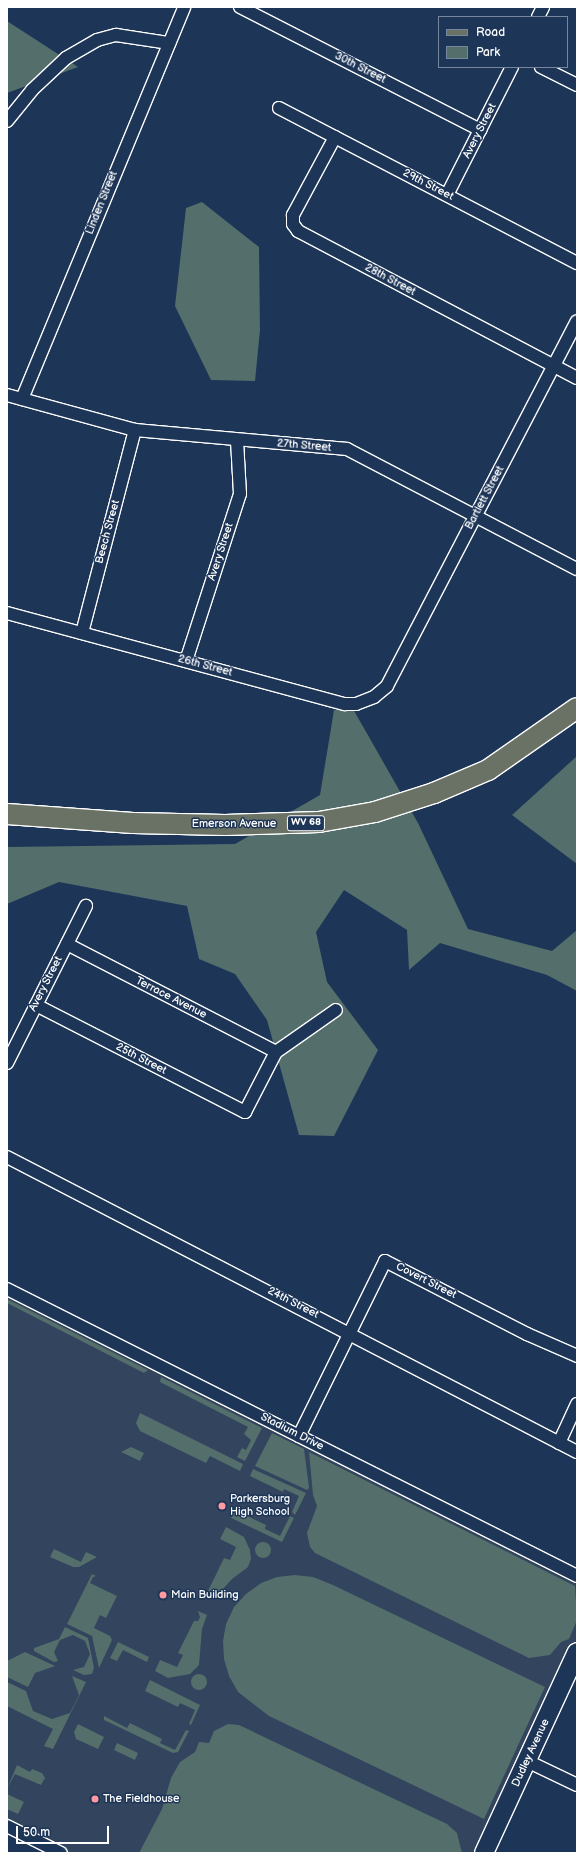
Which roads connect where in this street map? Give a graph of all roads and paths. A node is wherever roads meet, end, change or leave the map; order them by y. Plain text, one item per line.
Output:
1 (184, 7) edge
2 (240, 7) edge
3 (169, 43) junction
4 (511, 68) edge
5 (542, 68) edge
6 (577, 85) edge
7 (279, 108) dead end
8 (7, 121) edge
9 (480, 130) junction
10 (335, 137) junction
11 (447, 195) junction
12 (577, 263) edge
13 (577, 322) edge
14 (555, 366) junction
15 (577, 378) edge
16 (7, 395) edge
17 (22, 399) junction
18 (135, 430) junction
19 (237, 440) junction
20 (475, 516) junction
21 (577, 569) edge
22 (7, 613) edge
23 (82, 633) junction
24 (186, 661) junction
25 (393, 675) joint
26 (577, 708) edge
27 (7, 814) edge
28 (86, 906) dead end
29 (66, 944) junction
30 (36, 1005) junction
31 (336, 1010) dead end
32 (276, 1052) junction
33 (7, 1063) edge
34 (7, 1157) edge
35 (7, 1289) edge
36 (350, 1332) junction
37 (577, 1356) edge
38 (577, 1404) edge
39 (298, 1436) junction
40 (559, 1443) junction
41 (577, 1452) edge
42 (577, 1576) edge
43 (577, 1652) edge
44 (527, 1761) junction
45 (577, 1785) edge
46 (7, 1826) edge
47 (61, 1853) edge
48 (484, 1853) edge

1 - 3 street, Linden Street
2 - 9 street, 30th Street
3 - 8 street
3 - 17 street, Linden Street
4 - 9 street, Avery Street
5 - 6 street
7 - 10 street, 29th Street
9 - 11 street, Avery Street
10 - 11 street, 29th Street
10 - 14 street, 28th Street
11 - 12 street, 29th Street
13 - 14 street, Bartlett Street
14 - 15 street, 28th Street
14 - 20 street, Bartlett Street
16 - 17 street, 27th Street
17 - 18 street, 27th Street
18 - 19 street, 27th Street
18 - 23 street, Beech Street
19 - 20 street, 27th Street
19 - 24 street, Avery Street
20 - 21 street, 27th Street
20 - 25 street, Bartlett Street
22 - 23 street, 26th Street
23 - 24 street, 26th Street
24 - 25 street, 26th Street
26 - 27 main road, Emerson Avenue / WV 68
28 - 29 street, Avery Street
29 - 30 street, Avery Street
29 - 32 street, Terrace Avenue
30 - 32 street, 25th Street
30 - 33 street, Avery Street
31 - 32 street
34 - 36 street, 24th Street
35 - 39 street, Stadium Drive
36 - 37 street, Covert Street
36 - 39 street, Covert Street
36 - 40 street, 24th Street
38 - 40 street
39 - 42 street, Stadium Drive
40 - 41 street, 24th Street
43 - 44 street, Dudley Avenue
44 - 45 street
44 - 48 street, Dudley Avenue
46 - 47 street

